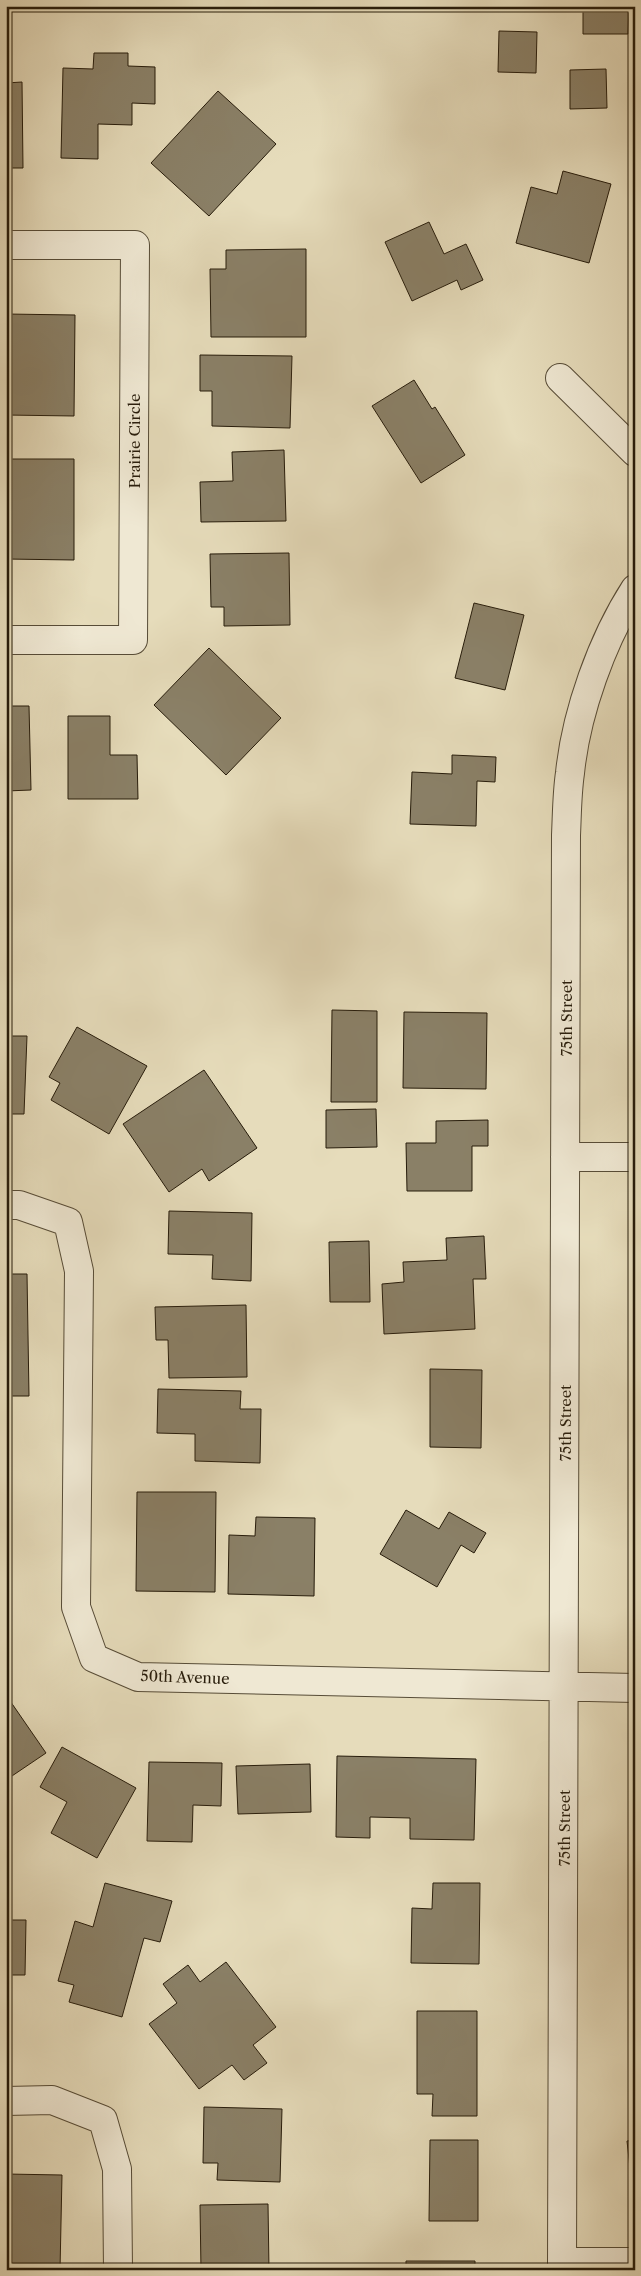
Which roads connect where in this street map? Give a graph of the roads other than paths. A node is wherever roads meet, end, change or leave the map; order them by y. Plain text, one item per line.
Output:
1 (6, 245) edge
2 (560, 378) dead end
3 (635, 452) edge
4 (635, 589) edge
5 (6, 640) edge
6 (565, 1157) junction
7 (635, 1157) edge
8 (6, 1205) edge
9 (564, 1688) junction
10 (635, 1688) edge
11 (6, 2101) edge
12 (635, 2262) edge
13 (562, 2266) edge
14 (118, 2270) edge

1 - 5 street, Prairie Circle
2 - 3 street
4 - 6 street, 75th Street
6 - 7 street
6 - 9 street, 75th Street
8 - 9 street, 50th Avenue
9 - 10 street, 50th Avenue
9 - 13 street, 75th Street
11 - 14 street
12 - 13 street

